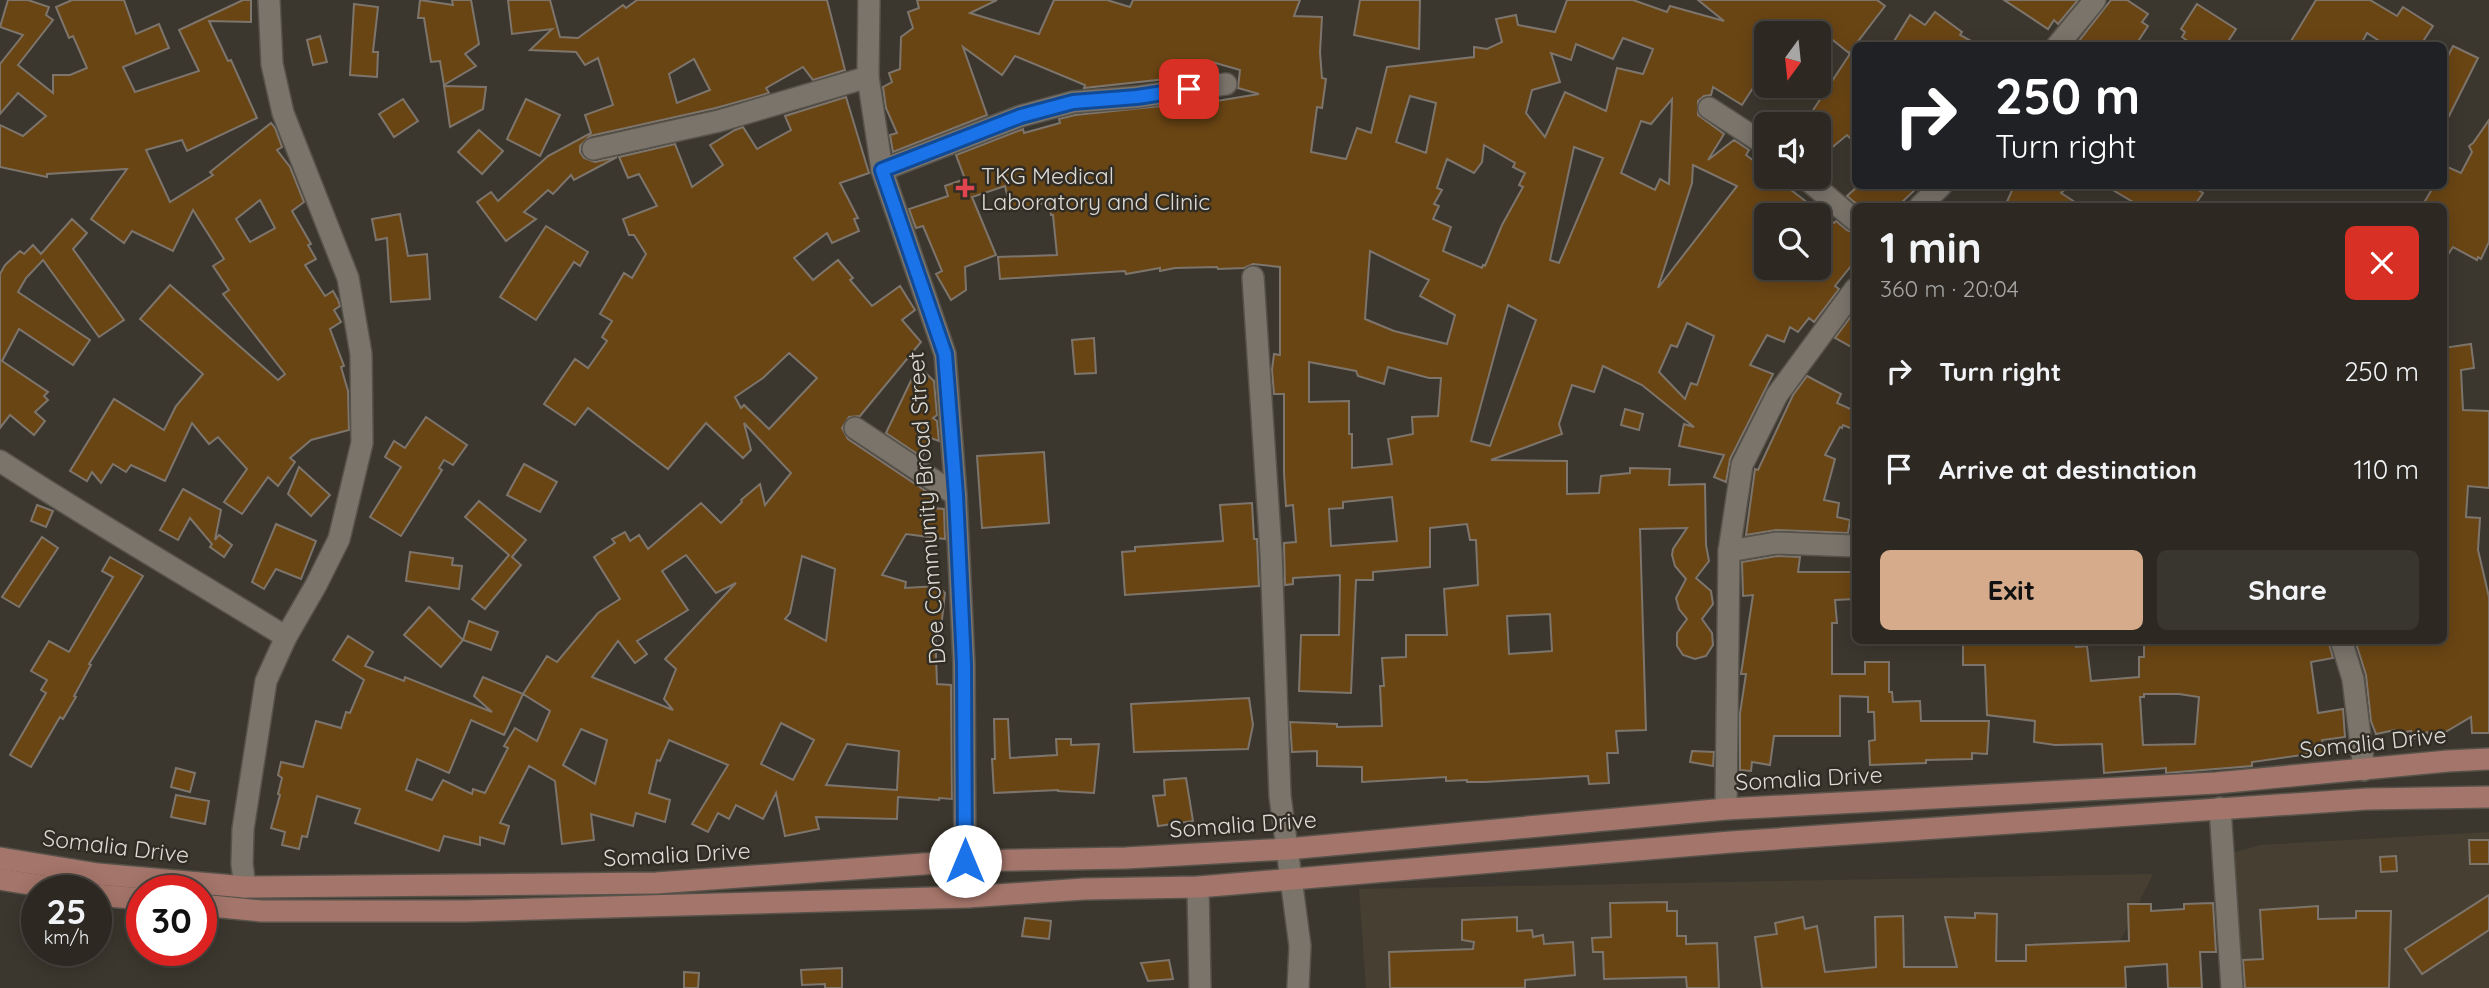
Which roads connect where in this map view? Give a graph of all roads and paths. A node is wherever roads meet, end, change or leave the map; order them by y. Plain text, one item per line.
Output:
1 (269, 0) edge
2 (869, 0) edge
3 (2095, 0) edge
4 (2060, 42) edge
5 (868, 77) junction
6 (1226, 83) dead end
7 (1709, 108) dead end
8 (1754, 137) edge
9 (593, 149) dead end
10 (882, 170) junction
11 (1818, 189) edge
12 (1938, 189) edge
13 (1923, 203) edge
14 (1852, 217) edge
15 (1253, 276) dead end
16 (1852, 293) edge
17 (855, 428) dead end
18 (0, 461) edge
19 (956, 495) junction
20 (1852, 546) edge
21 (1729, 551) junction
22 (286, 637) junction
23 (2342, 644) edge
24 (2489, 759) edge
25 (2364, 770) junction
26 (2057, 792) junction
27 (2489, 797) edge
28 (2220, 808) junction
29 (1726, 809) junction
30 (1691, 812) junction
31 (2059, 819) junction
32 (1696, 845) junction
33 (1287, 849) junction
34 (0, 858) edge
35 (965, 861) junction
36 (0, 879) edge
37 (1293, 880) junction
38 (21, 882) edge
39 (245, 887) junction
40 (1198, 887) junction
41 (968, 897) junction
42 (217, 907) edge
43 (1200, 988) edge
44 (1298, 988) edge
45 (2232, 988) edge

1 - 22 street
2 - 5 street, Doe Community Broad Street
3 - 4 street
5 - 9 street
5 - 10 street, Doe Community Broad Street
6 - 10 street
7 - 8 street
10 - 19 street, Doe Community Broad Street
11 - 14 street
12 - 13 street
15 - 33 street
16 - 21 street
17 - 19 street
18 - 22 street
19 - 35 street, Doe Community Broad Street
20 - 21 street
21 - 29 street
22 - 39 street
23 - 25 street
24 - 25 main road, Somalia Drive
25 - 26 main road, Somalia Drive
26 - 29 main road, Somalia Drive
26 - 31 main road
27 - 28 main road
28 - 31 main road
28 - 45 street
29 - 30 main road, Somalia Drive
30 - 32 main road
30 - 33 main road, Somalia Drive
31 - 32 main road
32 - 37 main road
33 - 35 main road, Somalia Drive
33 - 37 street
34 - 39 main road, Somalia Drive
35 - 39 main road, Somalia Drive
35 - 41 street, Doe Community Broad Street
36 - 38 main road
37 - 40 main road
37 - 44 street
40 - 41 main road
40 - 43 street
41 - 42 main road

